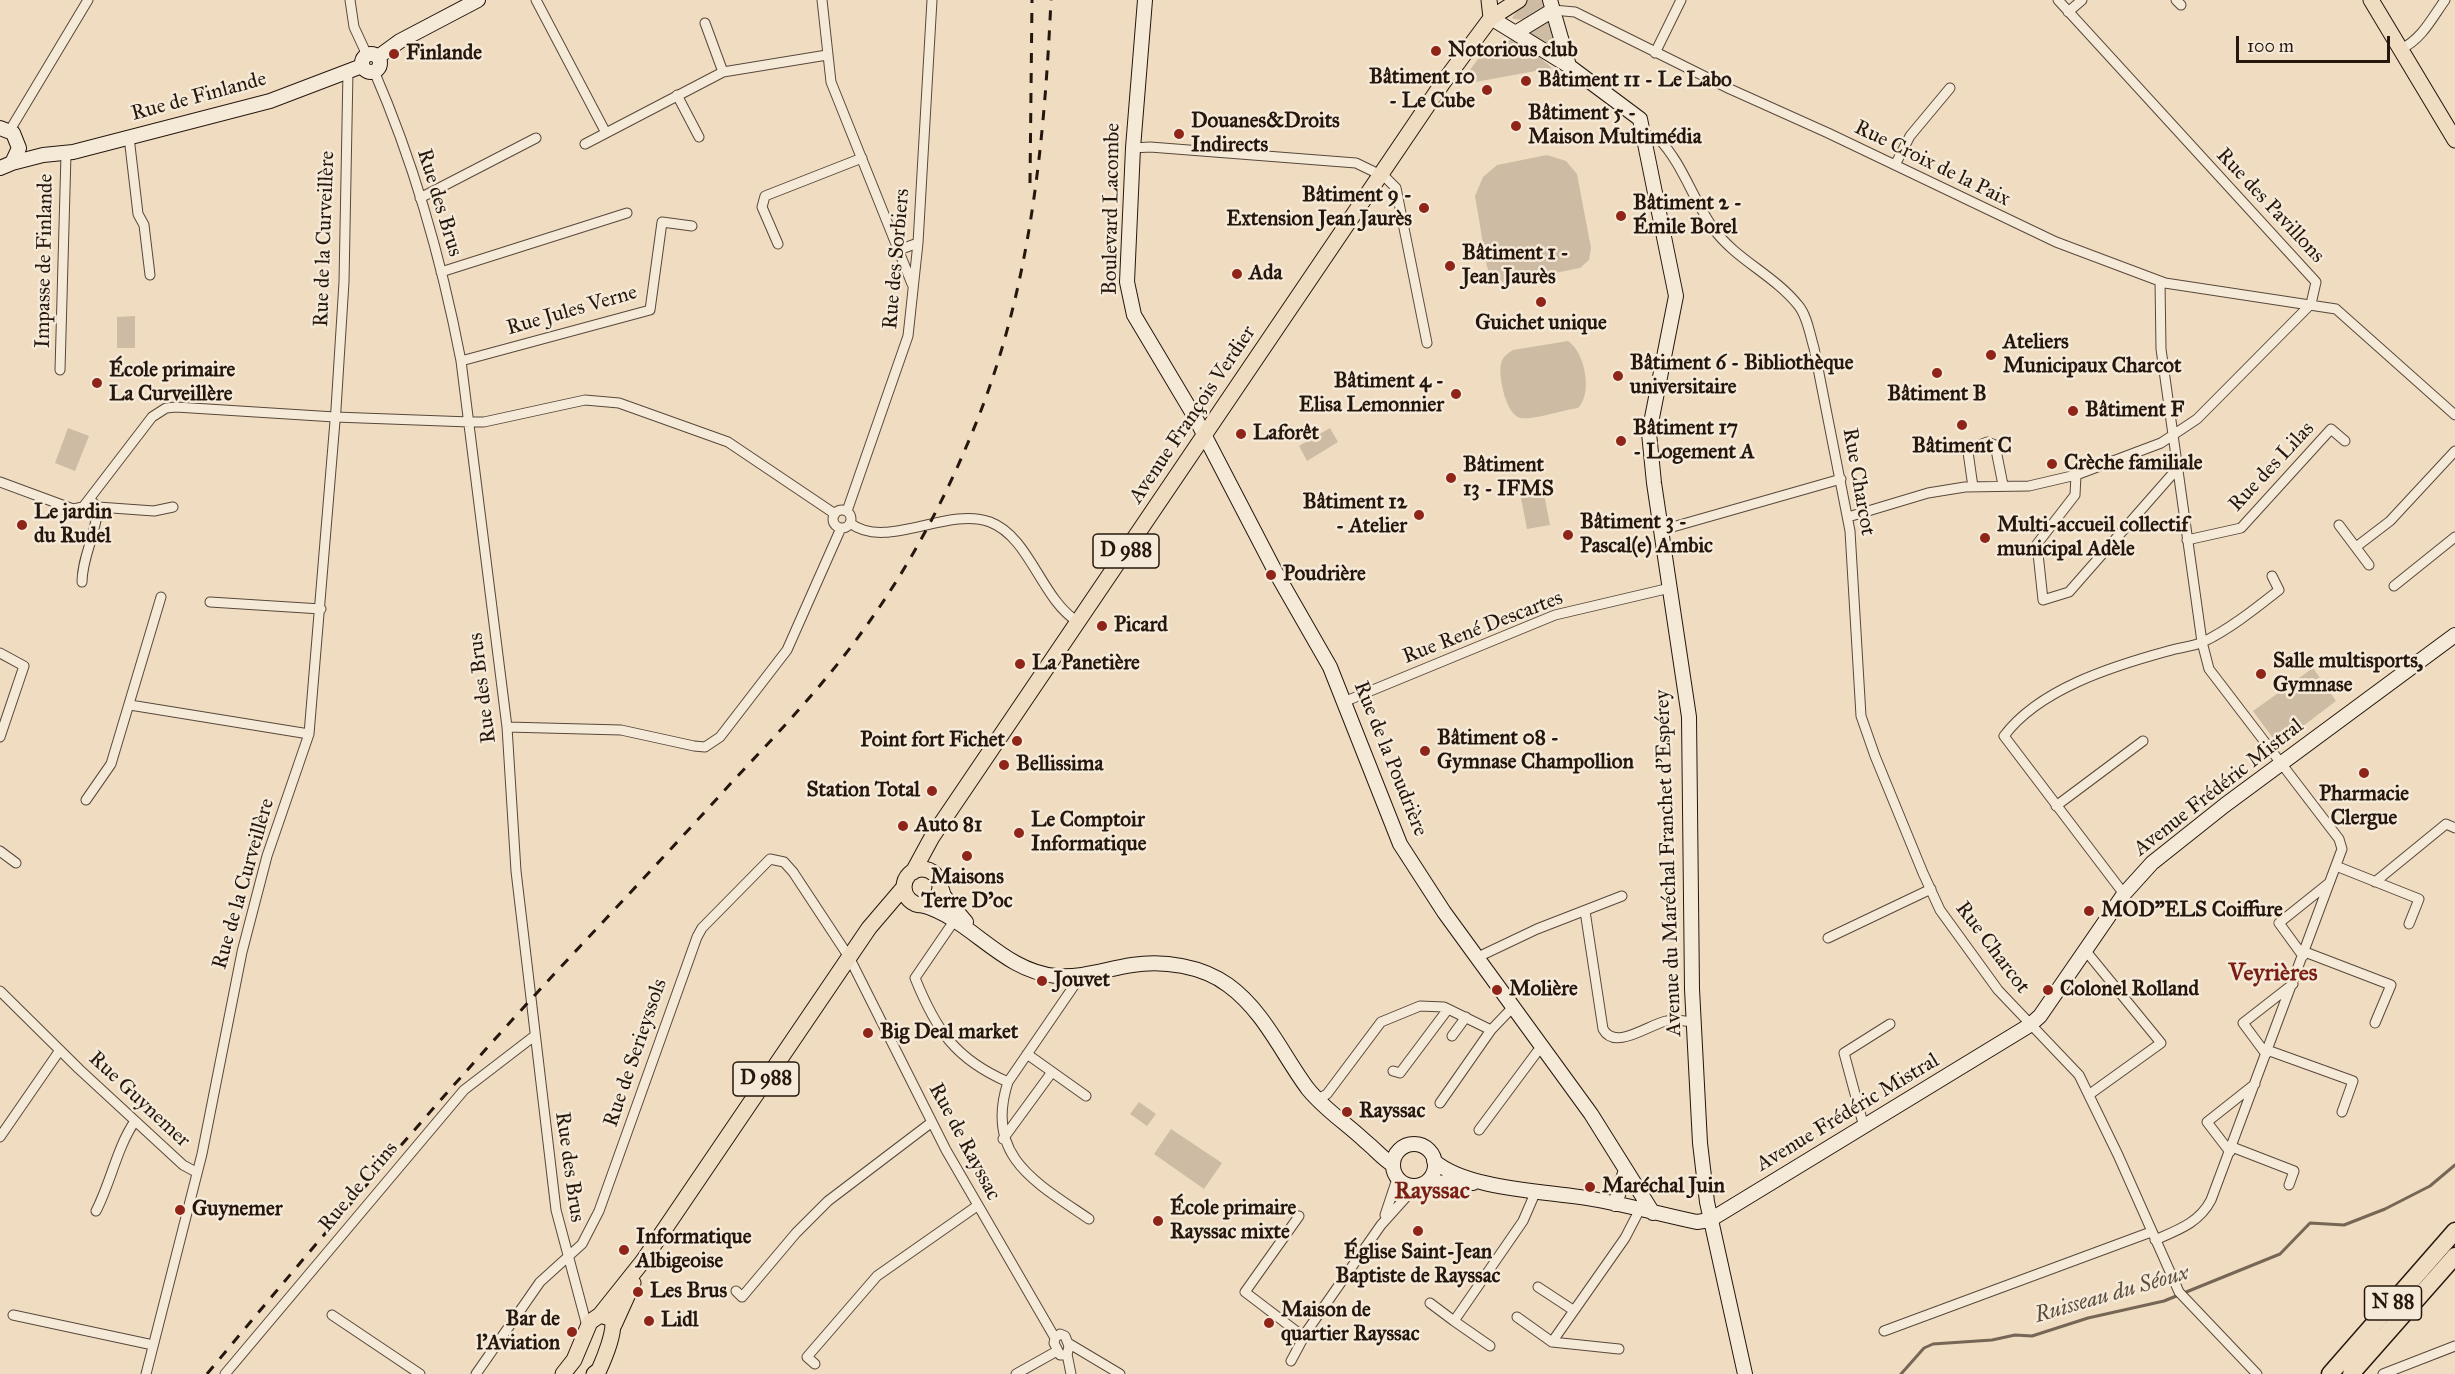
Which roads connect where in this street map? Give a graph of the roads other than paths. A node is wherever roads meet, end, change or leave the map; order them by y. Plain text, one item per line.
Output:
1 (88, 0) edge
2 (350, 0) edge
3 (478, 0) edge
4 (536, 0) edge
5 (822, 0) edge
6 (932, 0) edge
7 (1145, 0) edge
8 (1489, 0) edge
9 (1681, 0) edge
10 (2058, 0) edge
11 (2082, 0) edge
12 (2371, 0) edge
13 (2445, 0) edge
14 (1516, 1) edge
15 (1551, 5) edge
16 (2068, 12) junction
17 (1491, 18) junction
18 (705, 23) dead end
19 (1517, 32) junction
20 (2401, 49) junction
21 (1655, 52) junction
22 (827, 56) junction
23 (370, 62) junction
24 (1569, 66) junction
25 (348, 71) junction
26 (723, 72) junction
27 (1950, 88) dead end
28 (676, 95) junction
29 (5, 129) edge
30 (606, 133) junction
31 (129, 137) junction
32 (699, 137) dead end
33 (1646, 137) junction
34 (536, 138) dead end
35 (2455, 140) edge
36 (19, 142) junction
37 (585, 144) dead end
38 (1133, 148) junction
39 (66, 153) junction
40 (43, 155) junction
41 (862, 158) junction
42 (1895, 165) junction
43 (6, 166) edge
44 (1382, 176) junction
45 (420, 198) junction
46 (627, 213) dead end
47 (692, 226) dead end
48 (918, 243) junction
49 (778, 244) dead end
50 (897, 245) junction
51 (441, 272) junction
52 (150, 275) dead end
53 (2160, 281) junction
54 (913, 285) junction
55 (2311, 304) junction
56 (1427, 343) dead end
57 (461, 361) junction
58 (60, 370) dead end
59 (333, 414) junction
60 (2455, 415) edge
61 (470, 422) junction
62 (1203, 436) junction
63 (2173, 437) junction
64 (2345, 441) dead end
65 (2455, 451) edge
66 (2176, 470) junction
67 (2076, 475) junction
68 (1841, 479) junction
69 (0, 482) edge
70 (2003, 485) junction
71 (1973, 487) junction
72 (90, 500) junction
73 (98, 507) junction
74 (173, 507) dead end
75 (847, 510) junction
76 (834, 514) junction
77 (1848, 517) junction
78 (850, 523) junction
79 (2339, 525) dead end
80 (841, 528) junction
81 (1662, 530) junction
82 (2455, 537) edge
83 (2187, 540) junction
84 (2356, 548) junction
85 (2369, 565) dead end
86 (2272, 576) dead end
87 (82, 582) dead end
88 (2394, 586) dead end
89 (1670, 588) junction
90 (161, 597) dead end
91 (210, 602) dead end
92 (321, 609) junction
93 (1078, 622) junction
94 (2455, 635) edge
95 (2202, 642) junction
96 (0, 653) edge
97 (1346, 701) junction
98 (130, 705) junction
99 (507, 727) junction
100 (309, 734) junction
101 (0, 737) edge
102 (2143, 741) dead end
103 (2282, 765) junction
104 (86, 800) dead end
105 (2056, 806) junction
106 (2455, 828) edge
107 (932, 837) junction
108 (0, 851) edge
109 (16, 863) dead end
110 (2336, 866) junction
111 (913, 872) junction
112 (935, 878) junction
113 (2330, 882) junction
114 (2375, 882) junction
115 (1930, 889) junction
116 (2124, 894) junction
117 (1622, 896) dead end
118 (907, 898) junction
119 (1585, 911) junction
120 (954, 921) junction
121 (2409, 924) dead end
122 (975, 936) junction
123 (1828, 938) dead end
124 (2085, 950) junction
125 (2304, 954) junction
126 (849, 957) junction
127 (1478, 957) junction
128 (1080, 977) junction
129 (2293, 984) junction
130 (1, 996) edge
131 (1513, 1007) junction
132 (1448, 1009) junction
133 (1466, 1017) junction
134 (1694, 1022) junction
135 (2375, 1023) dead end
136 (1890, 1024) dead end
137 (2030, 1025) junction
138 (1491, 1030) junction
139 (1452, 1036) dead end
140 (533, 1037) junction
141 (1543, 1047) junction
142 (60, 1050) junction
143 (2267, 1052) junction
144 (1027, 1054) junction
145 (1393, 1071) dead end
146 (1052, 1072) junction
147 (1008, 1082) junction
148 (2255, 1083) junction
149 (2090, 1095) junction
150 (1086, 1096) dead end
151 (1318, 1099) junction
152 (1440, 1103) dead end
153 (2342, 1112) dead end
154 (135, 1120) junction
155 (932, 1122) junction
156 (1864, 1127) junction
157 (1479, 1130) dead end
158 (0, 1137) edge
159 (1003, 1139) junction
160 (1364, 1140) junction
161 (1402, 1148) junction
162 (2231, 1149) junction
163 (1434, 1161) junction
164 (1392, 1165) junction
165 (1626, 1170) junction
166 (196, 1172) junction
167 (1397, 1179) junction
168 (1484, 1183) junction
169 (1421, 1184) junction
170 (2289, 1185) dead end
171 (1536, 1191) junction
172 (1615, 1204) junction
173 (977, 1206) junction
174 (96, 1210) dead end
175 (1646, 1211) junction
176 (1299, 1216) dead end
177 (1089, 1220) dead end
178 (1710, 1220) junction
179 (1381, 1225) junction
180 (2455, 1231) edge
181 (2153, 1236) junction
182 (566, 1256) junction
183 (2455, 1256) edge
184 (643, 1262) junction
185 (1538, 1287) dead end
186 (736, 1292) dead end
187 (1430, 1303) dead end
188 (1573, 1310) junction
189 (14, 1315) dead end
190 (332, 1315) dead end
191 (1517, 1317) dead end
192 (592, 1318) junction
193 (1454, 1321) junction
194 (614, 1325) junction
195 (1884, 1331) dead end
196 (1304, 1337) junction
197 (1055, 1338) junction
198 (1552, 1342) junction
199 (1068, 1343) junction
200 (153, 1345) junction
201 (1490, 1346) dead end
202 (2455, 1346) edge
203 (1619, 1349) dead end
204 (1057, 1351) junction
205 (1067, 1354) junction
206 (1291, 1361) dead end
207 (815, 1364) dead end
208 (583, 1371) edge
209 (146, 1374) edge
210 (225, 1374) edge
211 (420, 1374) edge
212 (476, 1374) edge
213 (1016, 1374) edge
214 (1071, 1374) edge
215 (1120, 1374) edge
216 (1745, 1374) edge
217 (2257, 1374) edge
218 (2330, 1374) edge
219 (2351, 1374) edge
220 (2384, 1374) edge

1 - 29 street
2 - 23 street, Rue des Brus
3 - 23 street, Rue de Finlande
4 - 30 street
5 - 22 street
6 - 48 street, Rue des Sorbiers
7 - 38 street, Boulevard Lacombe
8 - 17 main road
9 - 21 street
10 - 16 street, Rue des Pavillons
11 - 16 street
12 - 20 main road
13 - 20 street
14 - 17 main road
15 - 19 street
15 - 21 street, Rue Croix de la Paix
15 - 24 street
16 - 55 street, Rue des Pavillons
17 - 19 street, Avenue du Maréchal Franchet d'Espérey
17 - 44 main road, Avenue François Verdier / D 988
18 - 26 street
19 - 24 street, Avenue du Maréchal Franchet d'Espérey
20 - 35 main road
21 - 42 street, Rue Croix de la Paix
22 - 26 street
22 - 41 street
23 - 25 street, Rue de Finlande
23 - 45 street, Rue des Brus
24 - 33 street, Avenue du Maréchal Franchet d'Espérey
25 - 31 street, Rue de Finlande
25 - 59 street, Rue de la Curveillère
26 - 28 street
27 - 42 street
28 - 30 street
28 - 32 street
29 - 36 street
30 - 37 street
31 - 39 street, Rue de Finlande
31 - 52 street
33 - 68 street, Rue Charcot
33 - 81 street, Avenue du Maréchal Franchet d'Espérey
34 - 45 street
36 - 40 street
36 - 43 street
38 - 44 street
38 - 62 street, Boulevard Lacombe
39 - 40 street, Rue de Finlande
39 - 58 street, Impasse de Finlande
40 - 43 street, Rue de Finlande
41 - 49 street
41 - 50 street
42 - 53 street, Rue Croix de la Paix
44 - 56 street
44 - 62 main road, Avenue François Verdier / D 988
45 - 51 street, Rue des Brus
46 - 51 street
47 - 57 street, Rue Jules Verne
48 - 50 street
48 - 54 street, Rue des Sorbiers
50 - 54 street
51 - 57 street, Rue des Brus
53 - 55 street, Rue Croix de la Paix
53 - 63 street
54 - 75 street, Rue des Sorbiers
55 - 60 street
55 - 63 street
57 - 61 street, Rue des Brus
59 - 61 street
59 - 72 street
59 - 92 street, Rue de la Curveillère
61 - 76 street
61 - 99 street, Rue des Brus
62 - 93 main road, Avenue François Verdier / D 988
62 - 97 street, Rue de la Poudrière
63 - 66 street
63 - 67 street
64 - 83 street, Rue des Lilas
65 - 84 street
66 - 67 street
66 - 83 street
67 - 70 street
68 - 77 street, Rue Charcot
68 - 81 street
69 - 72 street
70 - 71 street
70 - 71 street
71 - 77 street
72 - 73 street
73 - 74 street
73 - 87 street
75 - 76 street
75 - 78 street
76 - 80 street
77 - 115 street, Rue Charcot
78 - 80 street
78 - 93 street
79 - 84 street
80 - 99 street
81 - 89 street, Avenue du Maréchal Franchet d'Espérey
82 - 88 street
83 - 95 street
84 - 85 street
86 - 95 street
89 - 97 street, Rue René Descartes
89 - 134 street, Avenue du Maréchal Franchet d'Espérey
90 - 98 street
91 - 92 street
92 - 100 street, Rue de la Curveillère
93 - 107 main road, Avenue François Verdier / D 988
94 - 103 street, Avenue Frédéric Mistral
95 - 103 street
95 - 105 street
96 - 101 street
97 - 127 street, Rue de la Poudrière
98 - 100 street
98 - 104 street
99 - 140 street, Rue des Brus
100 - 166 street, Rue de la Curveillère
102 - 105 street
103 - 110 street
103 - 116 street, Avenue Frédéric Mistral
105 - 116 street
106 - 114 street
107 - 111 main road, Avenue François Verdier / D 988
107 - 112 main road
108 - 109 street
110 - 113 street
110 - 114 street
111 - 112 main road
111 - 118 main road, Avenue François Verdier
112 - 118 main road
112 - 122 street
113 - 125 street
113 - 125 street
114 - 121 street
115 - 123 street, Rue Charcot
115 - 137 street, Rue Charcot
116 - 124 street, Avenue Frédéric Mistral
117 - 119 street
118 - 120 street
118 - 126 main road, D 988
119 - 127 street
119 - 134 street
120 - 122 street
120 - 147 street
122 - 128 street
124 - 137 street, Avenue Frédéric Mistral
124 - 149 street
125 - 129 street
125 - 135 street
126 - 155 street, Rue de Rayssac
126 - 182 street, Rue de Serieyssols
126 - 184 main road, D 988
127 - 131 street, Rue de la Poudrière
128 - 144 street
128 - 151 street
129 - 143 street
129 - 143 street
130 - 142 street, Rue Guynemer
131 - 138 street
131 - 141 street, Rue de la Poudrière
132 - 133 street
132 - 145 street
132 - 151 street
133 - 138 street
133 - 139 street
134 - 178 street, Avenue du Maréchal Franchet d'Espérey
136 - 156 street
137 - 149 street, Rue Charcot
137 - 156 street, Avenue Frédéric Mistral
138 - 152 street
140 - 182 street, Rue des Brus
140 - 210 street, Rue de Crins
141 - 157 street
141 - 165 street, Rue de la Poudrière
142 - 154 street, Rue Guynemer
142 - 158 street, Rue Guynemer
143 - 148 street
143 - 153 street
144 - 146 street
144 - 147 street
146 - 150 street
146 - 159 street
147 - 159 street
148 - 162 street
148 - 162 street
149 - 181 street, Rue Charcot
151 - 160 street
154 - 166 street, Rue Guynemer
154 - 174 street
155 - 173 street, Rue de Rayssac
155 - 186 street
156 - 178 street, Avenue Frédéric Mistral
159 - 177 street
160 - 161 street
160 - 164 street
161 - 163 street
161 - 164 street
162 - 170 street
162 - 181 street
163 - 168 street
163 - 169 street
164 - 167 street
165 - 172 street
165 - 175 street, Rue de la Poudrière
166 - 200 street, Rue de la Curveillère
167 - 169 street
167 - 179 street
168 - 169 street
168 - 171 street
169 - 179 street
171 - 172 street
171 - 193 street
172 - 175 street
173 - 197 street, Rue de Rayssac
173 - 207 street
175 - 178 street
175 - 188 street
176 - 196 street
178 - 216 street, Avenue du Maréchal Franchet d'Espérey
179 - 196 street
180 - 218 highway, N 88
181 - 195 street
181 - 217 street, Rue Charcot
182 - 192 street, Rue des Brus
182 - 212 street, Rue de Serieyssols
183 - 219 highway, N 88
184 - 192 main road, D 988
184 - 194 main road, D 988
185 - 188 street
187 - 193 street
188 - 198 street
189 - 200 street
190 - 211 street
191 - 198 street
192 - 194 main road
192 - 208 main road
193 - 201 street
194 - 208 main road
196 - 206 street
197 - 199 street
197 - 204 street
198 - 203 street
199 - 205 street
199 - 215 street
200 - 209 street, Rue de la Curveillère
202 - 220 street
204 - 205 street
204 - 213 street
205 - 214 street

